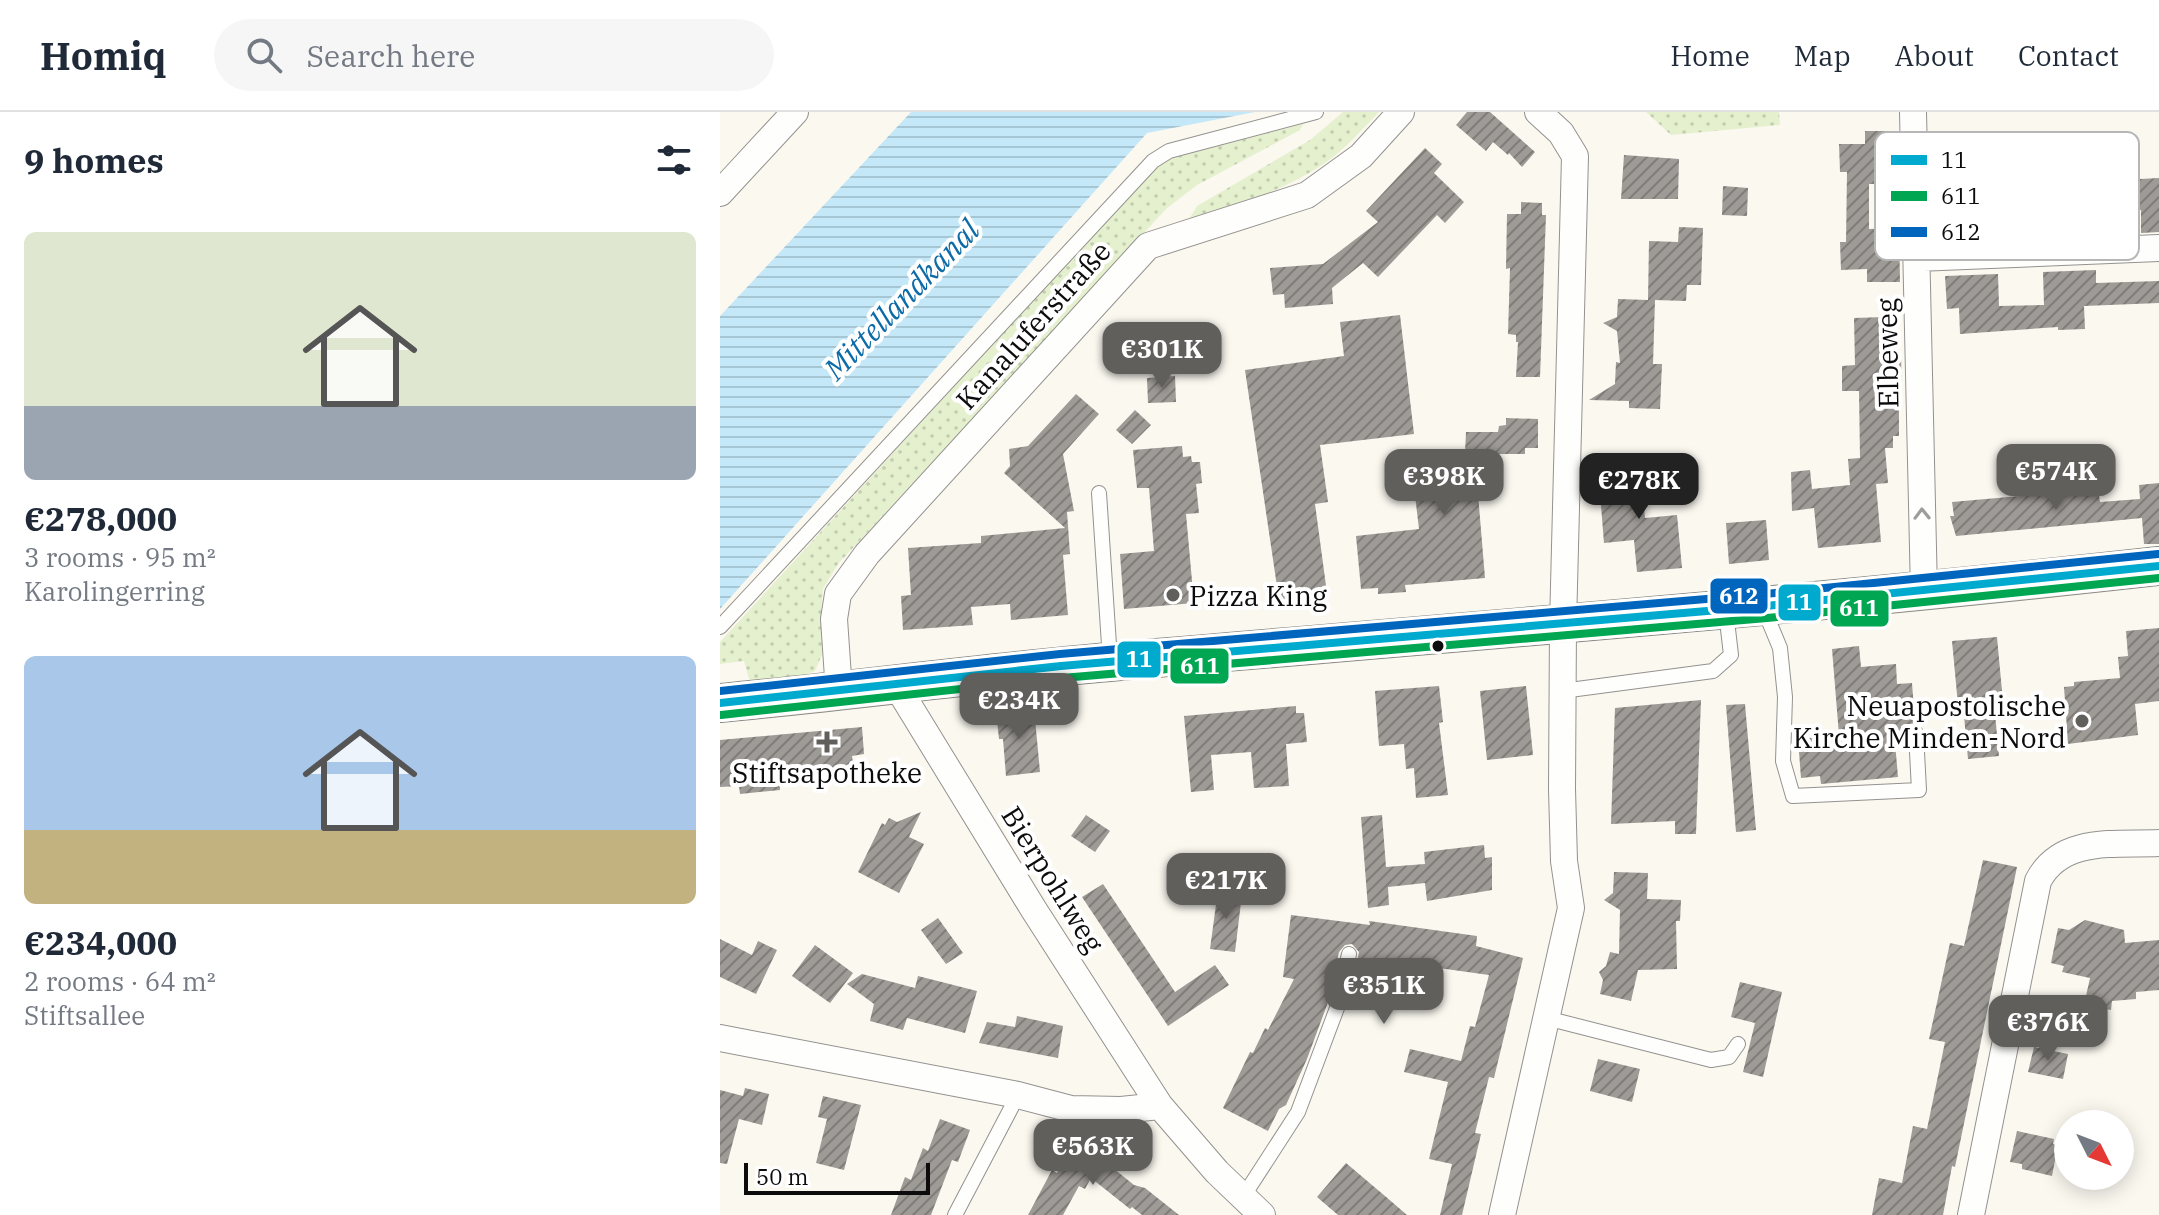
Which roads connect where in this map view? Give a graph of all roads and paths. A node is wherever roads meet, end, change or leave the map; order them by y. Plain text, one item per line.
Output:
1 (795, 112) edge
2 (1316, 112) edge
3 (1401, 112) edge
4 (1538, 112) edge
5 (1913, 112) edge
6 (1914, 132) edge
7 (720, 193) edge
8 (2159, 248) edge
9 (2139, 249) edge
10 (1917, 260) edge
11 (1099, 493) dead end
12 (2159, 566) edge
13 (1924, 592) junction
14 (1763, 607) junction
15 (1725, 610) junction
16 (1563, 625) junction
17 (720, 627) edge
18 (1111, 662) junction
19 (895, 683) junction
20 (1562, 691) junction
21 (839, 692) junction
22 (720, 703) edge
23 (1916, 733) dead end
24 (2159, 843) edge
25 (1349, 954) dead end
26 (1546, 1018) junction
27 (720, 1038) edge
28 (1738, 1044) dead end
29 (1018, 1095) junction
30 (1160, 1106) junction
31 (1252, 1206) edge
32 (955, 1215) edge
33 (1502, 1215) edge
34 (1971, 1215) edge

1 - 7 street
2 - 17 lane
3 - 21 street, Kanaluferstraße
4 - 16 street
5 - 6 street, Elbeweg
8 - 9 street
13 -> 10 street, Elbeweg
11 - 18 lane
12 - 13 main road
13 - 14 main road
14 - 15 main road
14 - 23 lane
15 - 16 main road
15 - 20 lane
16 - 18 main road
16 - 20 street
18 - 19 main road
19 - 21 main road
19 - 30 street, Bierpohlweg
20 - 26 street
21 - 22 main road
24 - 34 street
25 - 31 lane
26 - 28 lane
26 - 33 street
27 - 29 street
29 - 30 street
29 - 32 lane
30 - 31 street, Bierpohlweg

